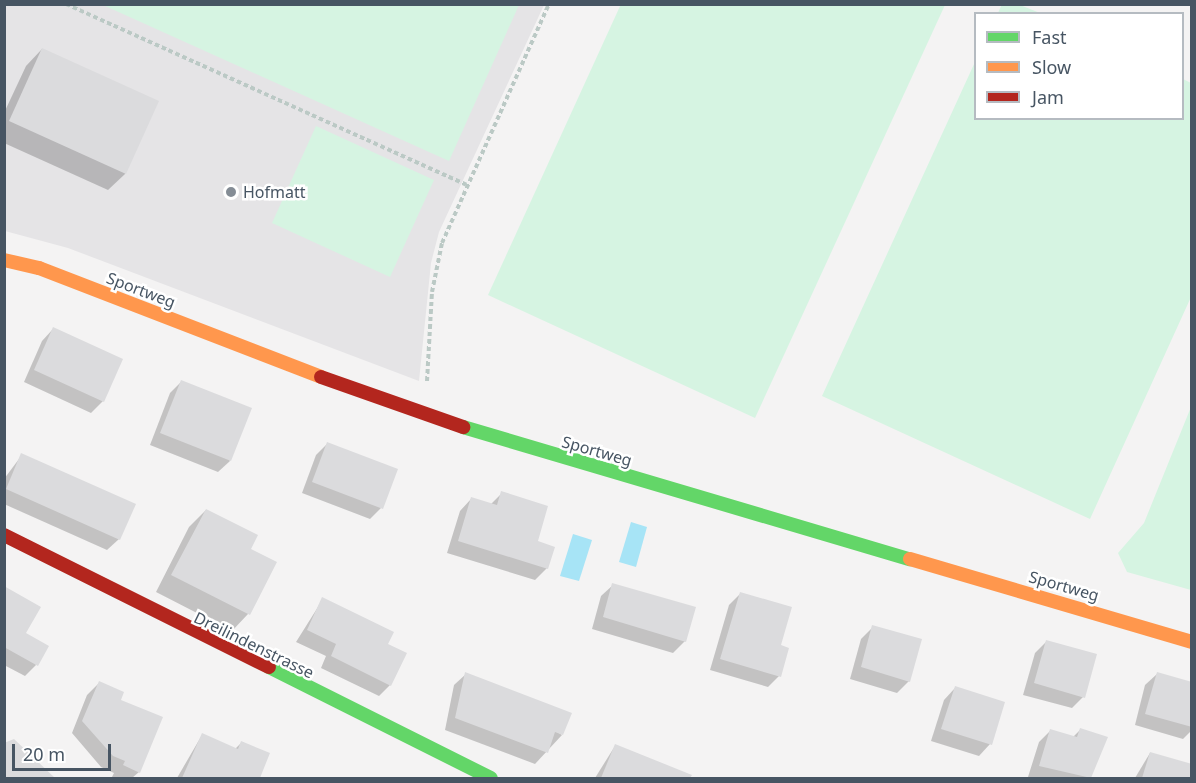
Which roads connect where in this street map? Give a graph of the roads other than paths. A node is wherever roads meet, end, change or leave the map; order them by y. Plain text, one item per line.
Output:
1 (4, 260) edge
2 (4, 535) edge
3 (1191, 642) edge
4 (490, 778) edge

1 - 3 street, Sportweg
2 - 4 street, Dreilindenstrasse

